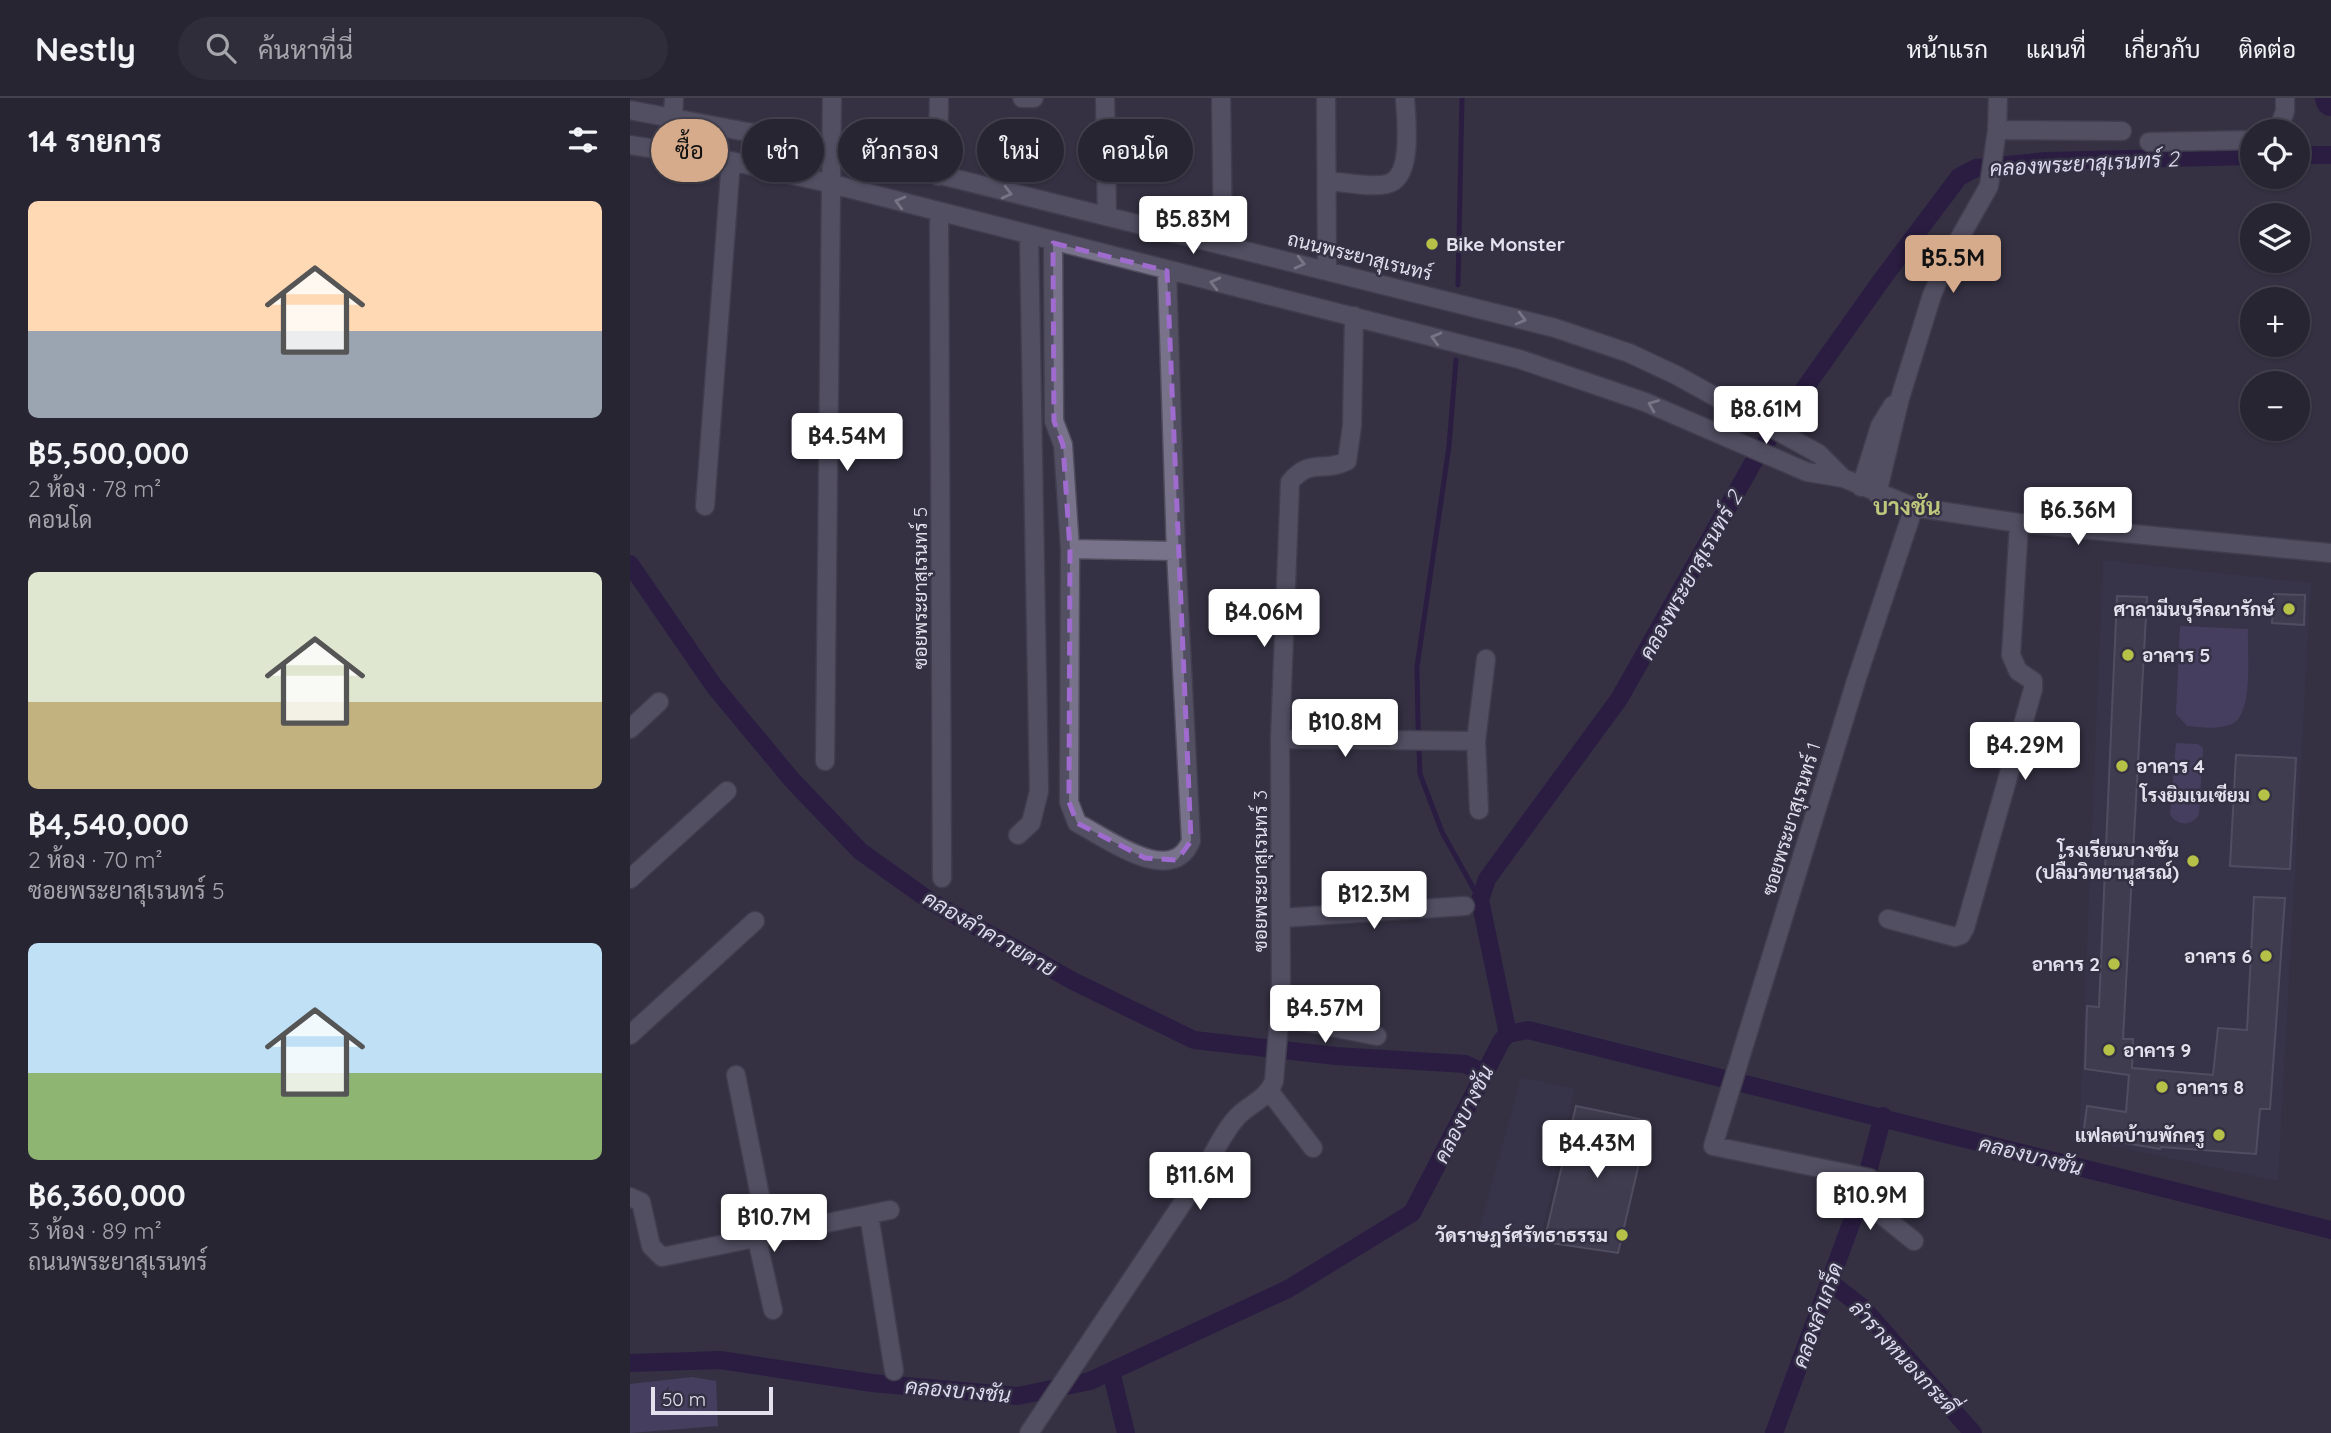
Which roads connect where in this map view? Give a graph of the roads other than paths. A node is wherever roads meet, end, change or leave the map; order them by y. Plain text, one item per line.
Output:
1 (674, 98) edge
2 (832, 98) edge
3 (939, 98) edge
4 (1022, 98) edge
5 (1034, 98) edge
6 (1105, 98) edge
7 (1221, 98) edge
8 (1326, 98) edge
9 (1405, 98) edge
10 (1998, 98) edge
11 (2285, 98) edge
12 (630, 110) edge
13 (673, 117) junction
14 (939, 119) edge
15 (2282, 119) edge
16 (1997, 130) junction
17 (2122, 131) dead end
18 (2240, 140) edge
19 (2149, 142) dead end
20 (630, 145) edge
21 (832, 148) junction
22 (838, 150) edge
23 (730, 161) junction
24 (1327, 181) junction
25 (963, 182) edge
26 (831, 184) junction
27 (939, 213) junction
28 (1107, 216) junction
29 (1029, 237) junction
30 (1053, 243) junction
31 (1223, 243) junction
32 (1327, 269) junction
33 (1167, 271) junction
34 (1354, 316) junction
35 (1843, 478) junction
36 (1869, 491) junction
37 (705, 506) dead end
38 (1914, 507) junction
39 (2019, 523) junction
40 (1070, 549) junction
41 (1176, 551) junction
42 (2331, 553) edge
43 (1486, 659) dead end
44 (659, 702) dead end
45 (630, 729) edge
46 (1280, 739) junction
47 (1476, 741) junction
48 (825, 761) dead end
49 (727, 791) dead end
50 (1479, 810) dead end
51 (1018, 835) dead end
52 (942, 878) dead end
53 (630, 880) edge
54 (1465, 906) dead end
55 (1281, 918) junction
56 (1888, 919) dead end
57 (755, 921) dead end
58 (1280, 1021) junction
59 (630, 1035) edge
60 (1377, 1036) dead end
61 (736, 1074) dead end
62 (1272, 1086) junction
63 (1313, 1147) dead end
64 (630, 1197) edge
65 (890, 1210) dead end
66 (869, 1215) junction
67 (763, 1237) junction
68 (1914, 1241) dead end
69 (773, 1310) dead end
70 (894, 1371) dead end
71 (1028, 1433) edge

1 - 13 street
2 - 21 street
3 - 14 street
4 - 5 street
6 - 28 street
7 - 31 street
8 - 24 street
9 - 24 street
10 - 16 street
11 - 15 street
12 - 13 street, ถนนพระยาสุเรนทร์
13 - 21 street, ถนนพระยาสุเรนทร์
16 - 17 street
16 - 36 street
18 - 19 street
20 - 23 street, ถนนพระยาสุเรนทร์
21 - 22 street, ถนนพระยาสุเรนทร์
21 - 26 street
23 - 26 street, ถนนพระยาสุเรนทร์
23 - 37 street
24 - 32 street
25 -> 28 street, ถนนพระยาสุเรนทร์
27 -> 26 street, ถนนพระยาสุเรนทร์
26 - 48 street
27 - 29 street, ถนนพระยาสุเรนทร์
27 - 52 street, ซอยพระยาสุเรนทร์ 5
28 - 31 street, ถนนพระยาสุเรนทร์
29 - 30 street, ถนนพระยาสุเรนทร์
29 - 51 street
30 - 33 street, ถนนพระยาสุเรนทร์
30 - 40 street
31 -> 32 street, ถนนพระยาสุเรนทร์
32 -> 35 street, ถนนพระยาสุเรนทร์
34 -> 33 street, ถนนพระยาสุเรนทร์
33 - 41 street
35 -> 34 street, ถนนพระยาสุเรนทร์
34 - 46 street, ซอยพระยาสุเรนทร์ 3
35 - 36 street, ถนนพระยาสุเรนทร์
36 - 38 street, ถนนพระยาสุเรนทร์
38 - 39 street, ถนนพระยาสุเรนทร์
38 - 68 street, ซอยพระยาสุเรนทร์ 1
39 - 42 street, ถนนพระยาสุเรนทร์
39 - 56 street
40 - 41 street
40 - 41 street
43 - 47 street
44 - 45 street
46 - 47 street
46 - 55 street, ซอยพระยาสุเรนทร์ 3
47 - 50 street
49 - 53 street
54 - 55 street
55 - 58 street, ซอยพระยาสุเรนทร์ 3
57 - 59 street
58 - 60 street
58 - 62 street, ซอยพระยาสุเรนทร์ 3
61 - 67 street
62 - 63 street
62 - 71 street
64 - 67 street
65 - 66 street
66 - 67 street
66 - 70 street
67 - 69 street

